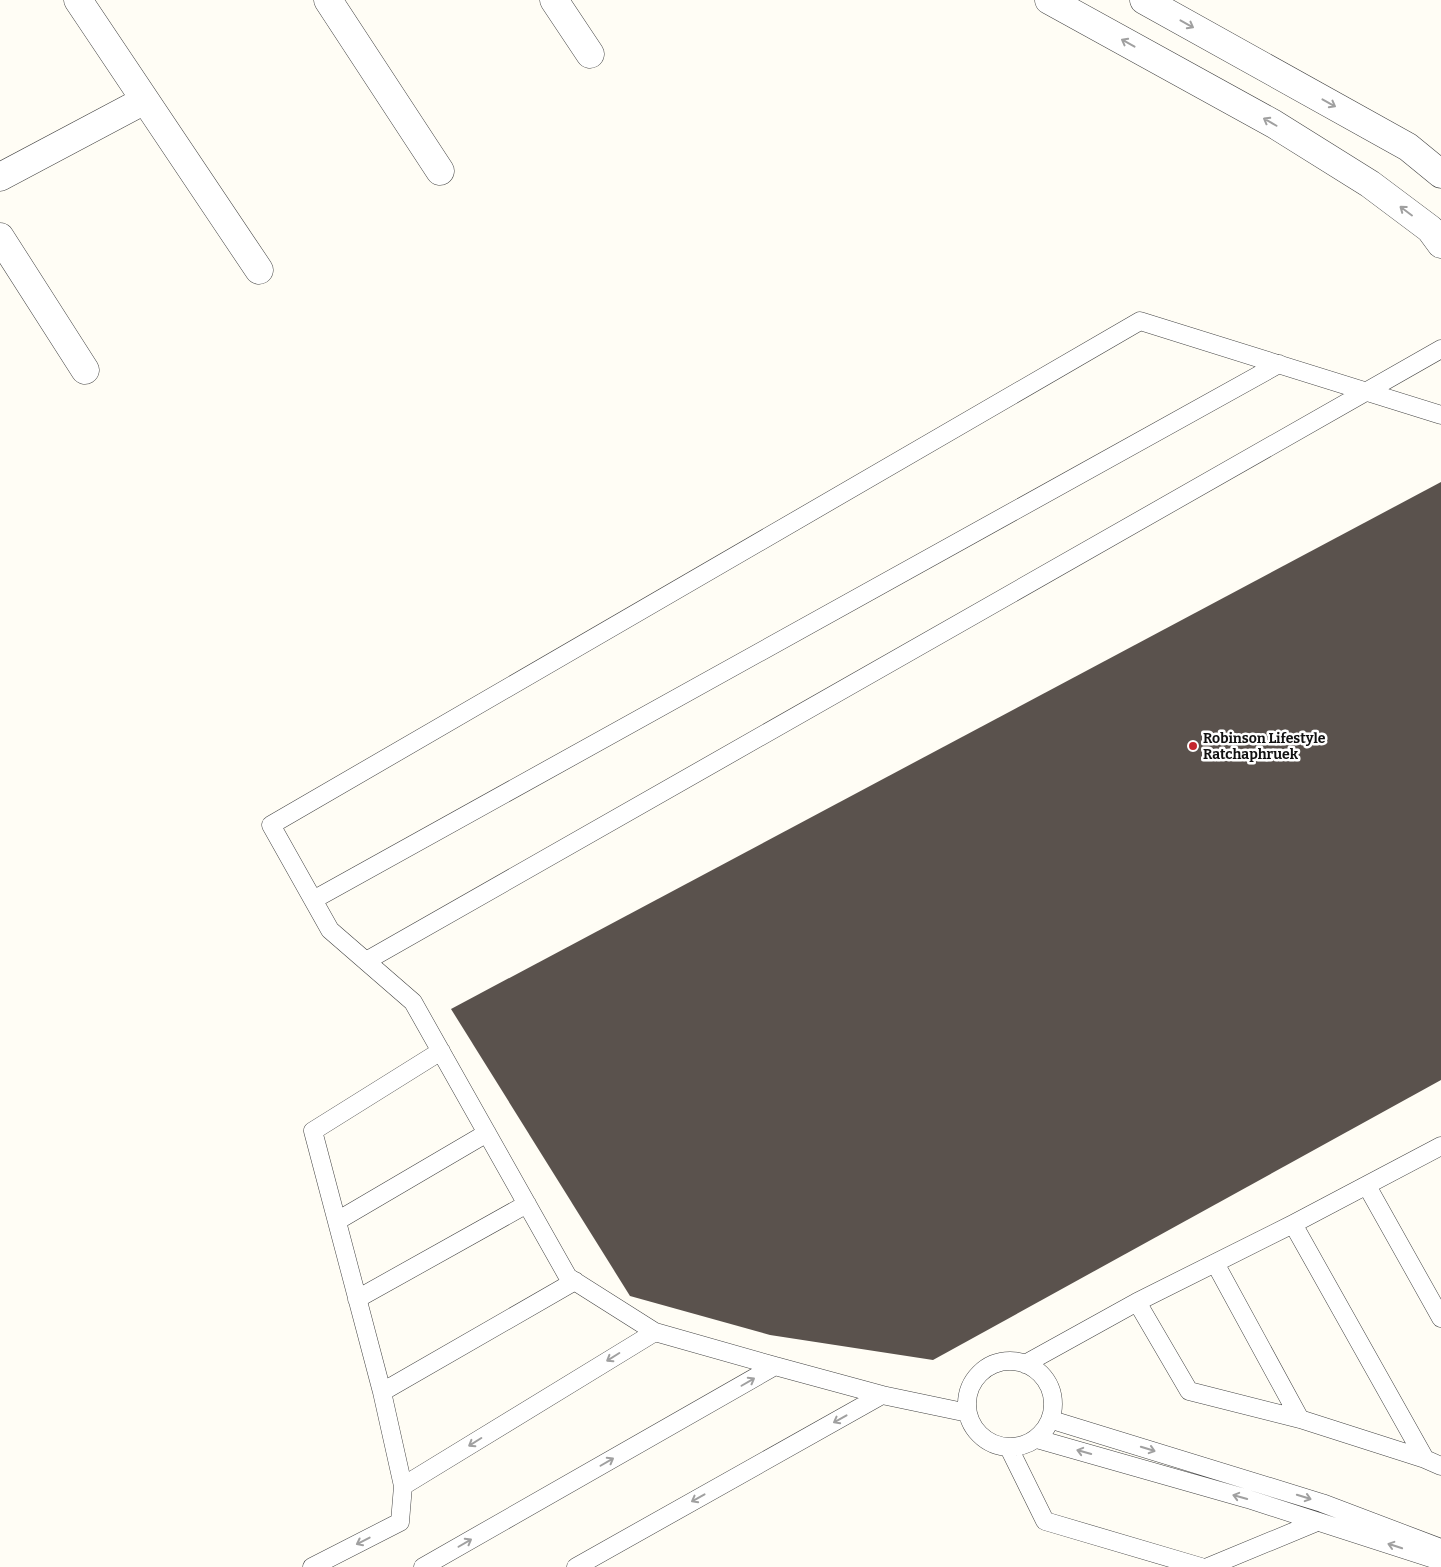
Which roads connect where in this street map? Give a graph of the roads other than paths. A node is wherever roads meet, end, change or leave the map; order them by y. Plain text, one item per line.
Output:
1 (328, 0) edge
2 (554, 0) edge
3 (1049, 0) edge
4 (1144, 0) edge
5 (90, 4) edge
6 (590, 54) dead end
7 (145, 100) junction
8 (440, 171) dead end
9 (1441, 174) edge
10 (0, 177) edge
11 (0, 237) edge
12 (1441, 244) edge
13 (259, 270) dead end
14 (1441, 349) edge
15 (1278, 364) junction
16 (85, 370) dead end
17 (1366, 392) junction
18 (1441, 415) edge
19 (313, 900) junction
20 (366, 961) junction
21 (441, 1051) junction
22 (487, 1132) junction
23 (1441, 1146) edge
24 (1367, 1186) junction
25 (527, 1204) junction
26 (337, 1221) junction
27 (1293, 1224) junction
28 (1215, 1263) junction
29 (575, 1281) junction
30 (357, 1299) junction
31 (1137, 1302) junction
32 (1441, 1318) edge
33 (655, 1332) junction
34 (1025, 1364) junction
35 (774, 1366) junction
36 (382, 1392) junction
37 (882, 1395) junction
38 (968, 1413) junction
39 (1300, 1419) junction
40 (1052, 1420) junction
41 (1037, 1439) junction
42 (1009, 1448) junction
43 (1433, 1463) edge
44 (403, 1486) junction
45 (1317, 1522) junction
46 (1441, 1548) edge
47 (1441, 1562) edge
48 (312, 1567) edge
49 (423, 1567) edge
50 (576, 1567) edge
51 (1201, 1567) edge
52 (1208, 1567) edge

1 - 8 street
2 - 6 street
12 -> 3 street
4 -> 9 street
5 - 7 street
7 - 10 street
7 - 13 street
11 - 16 street
14 - 17 lane
15 - 17 lane
15 - 19 lane
15 - 19 lane
17 - 18 lane
17 - 20 lane
19 - 20 lane
20 - 21 lane
21 - 22 lane
21 - 26 lane
22 - 25 lane
22 - 26 lane
23 - 24 lane
24 - 27 lane
24 - 32 lane
25 - 29 lane
25 - 30 lane
26 - 30 lane
27 - 28 lane
27 - 43 lane
28 - 31 lane
28 - 39 lane
29 - 33 lane
29 - 36 lane
30 - 36 lane
31 - 34 lane
31 - 39 lane
33 - 35 lane
33 -> 44 lane
34 - 38 lane
34 - 40 lane
35 - 37 lane
49 -> 35 lane
36 - 44 lane
37 - 38 lane
37 -> 50 lane
38 - 42 lane
39 - 43 lane
40 - 41 lane
40 -> 46 lane
41 - 42 lane
45 -> 41 lane
42 - 51 lane
44 -> 48 lane
47 -> 45 lane
45 - 52 lane

